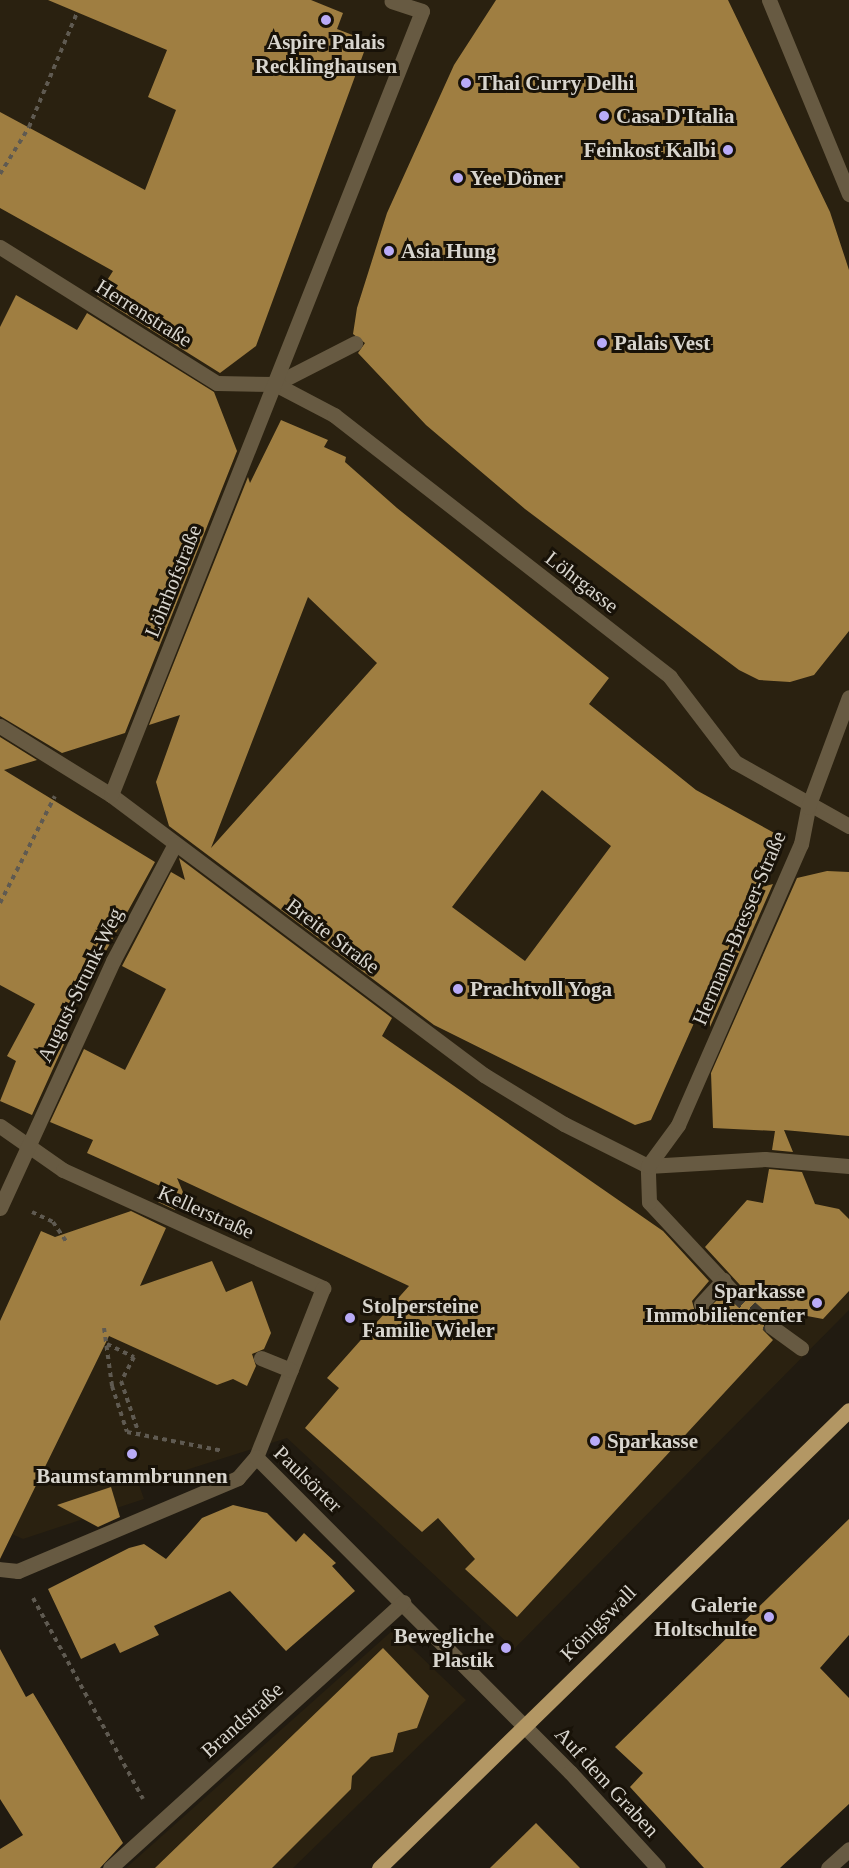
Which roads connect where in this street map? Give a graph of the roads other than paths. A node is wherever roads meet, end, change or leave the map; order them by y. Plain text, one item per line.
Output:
1 (769, 0) edge
2 (392, 1) edge
3 (849, 194) edge
4 (0, 247) edge
5 (355, 343) dead end
6 (275, 384) junction
7 (849, 698) edge
8 (0, 726) edge
9 (111, 795) junction
10 (808, 807) junction
11 (849, 826) edge
12 (175, 844) junction
13 (0, 1126) edge
14 (29, 1147) junction
15 (648, 1166) junction
16 (849, 1166) edge
17 (2, 1203) edge
18 (723, 1280) junction
19 (734, 1292) tunnel mouth
20 (701, 1304) dead end
21 (772, 1327) tunnel mouth
22 (801, 1348) dead end
23 (261, 1358) dead end
24 (291, 1370) junction
25 (849, 1410) edge
26 (256, 1457) junction
27 (7, 1572) edge
28 (403, 1602) junction
29 (524, 1726) junction
30 (849, 1849) edge
31 (110, 1868) edge
32 (379, 1868) edge
33 (658, 1868) edge
34 (828, 1868) edge

1 - 3 street
2 - 6 street, Löhrhofstraße
4 - 6 street, Herrenstraße
5 - 6 street
6 - 9 street, Löhrhofstraße
6 - 10 street, Löhrgasse
7 - 10 street, Hermann-Bresser-Straße
8 - 9 street, Breite Straße
9 - 12 street, Breite Straße
10 - 11 street, Löhrgasse
10 - 15 street, Hermann-Bresser-Straße
12 - 14 street, August-Strunk-Weg
12 - 15 street, Breite Straße
13 - 14 street, Kellerstraße
14 - 17 street, August-Strunk-Weg
14 - 24 street, Kellerstraße
15 - 16 street
15 - 18 street
18 - 19 street
18 - 20 street
21 - 22 street
23 - 24 street
24 - 26 street, Kellerstraße
25 - 29 main road, Königswall
26 - 27 street, Paulsörter
26 - 28 street, Paulsörter
28 - 29 street, Paulsörter
28 - 31 street, Brandstraße
29 - 32 main road, Königswall
29 - 33 street, Auf dem Graben
30 - 34 street

